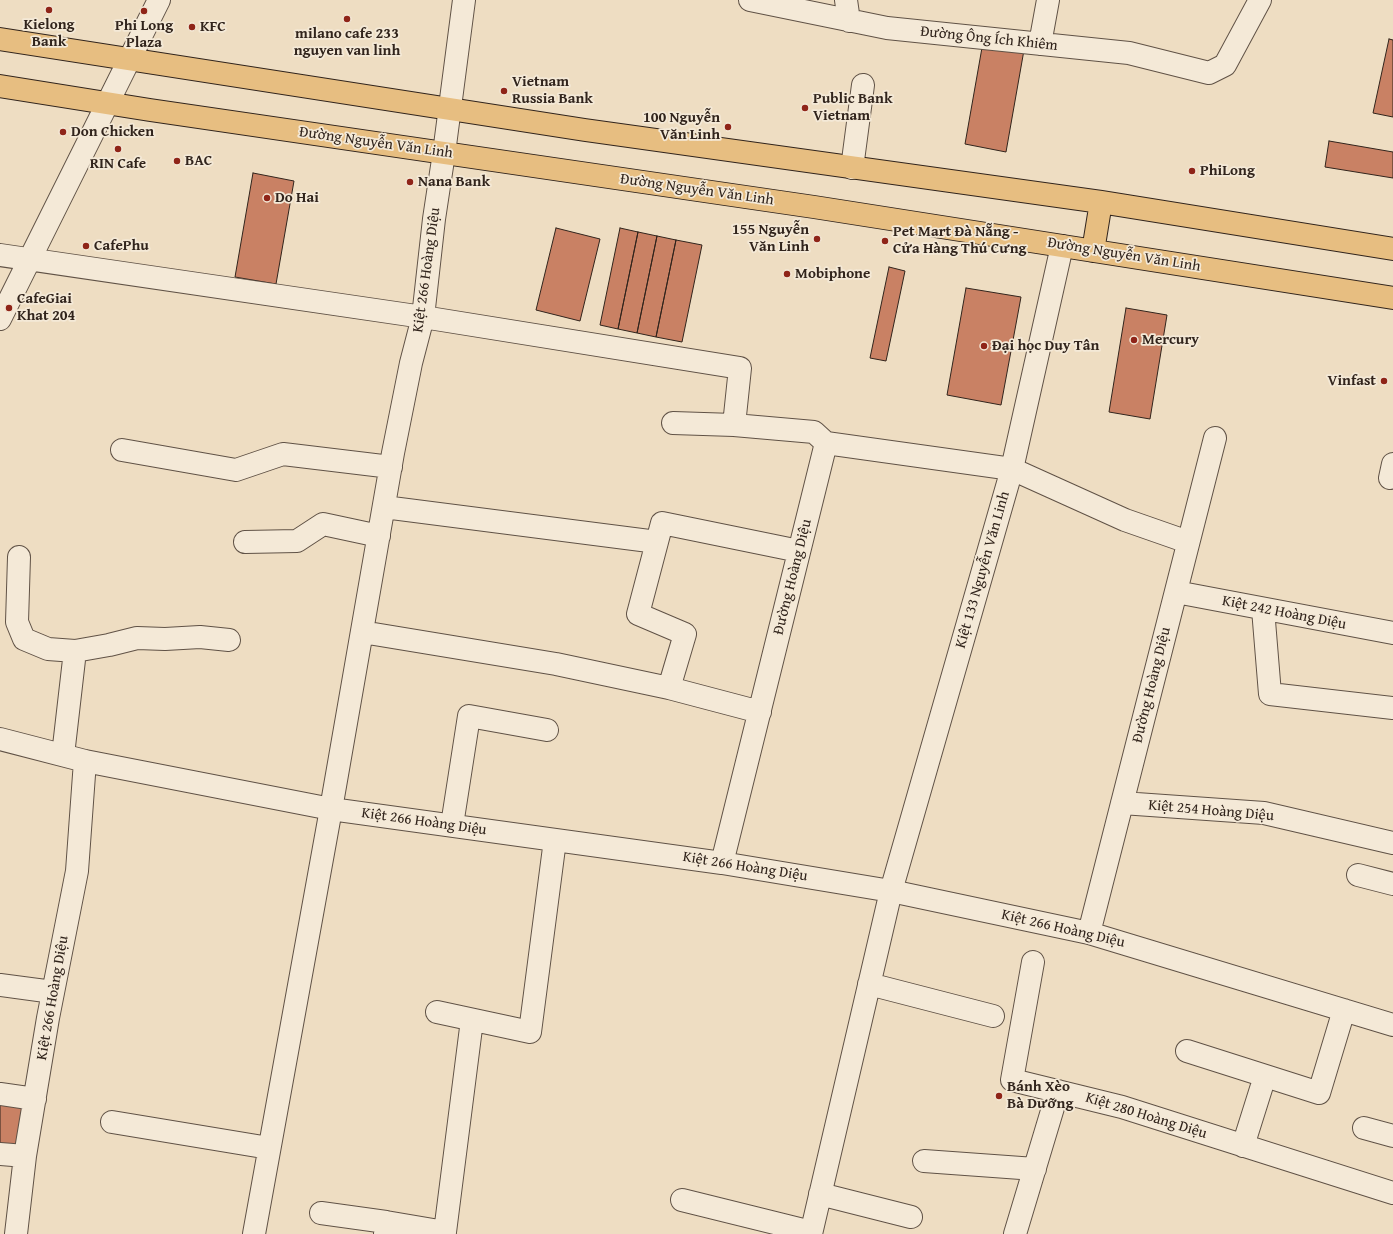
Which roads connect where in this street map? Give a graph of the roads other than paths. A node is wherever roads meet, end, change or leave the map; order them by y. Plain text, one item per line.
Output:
1 (159, 0) edge
2 (464, 0) edge
3 (750, 0) edge
4 (1048, 0) edge
5 (1260, 0) edge
6 (847, 10) edge
7 (0, 39) edge
8 (1040, 44) junction
9 (129, 59) junction
10 (863, 85) dead end
11 (0, 86) edge
12 (108, 103) junction
13 (450, 109) junction
14 (444, 153) junction
15 (852, 168) junction
16 (1101, 202) junction
17 (1062, 246) junction
18 (1393, 249) edge
19 (1093, 251) junction
20 (0, 255) edge
21 (30, 260) junction
22 (1393, 298) edge
23 (423, 317) junction
24 (0, 319) edge
25 (673, 423) dead end
26 (734, 425) junction
27 (1214, 438) dead end
28 (826, 444) junction
29 (122, 450) dead end
30 (391, 468) junction
31 (1012, 469) junction
32 (384, 507) junction
33 (379, 536) junction
34 (245, 542) dead end
35 (657, 542) junction
36 (1188, 542) junction
37 (799, 551) junction
38 (19, 557) dead end
39 (1176, 592) junction
40 (1263, 609) junction
41 (362, 632) junction
42 (1393, 633) edge
43 (229, 640) dead end
44 (75, 651) junction
45 (669, 688) junction
46 (1393, 708) edge
47 (760, 712) junction
48 (547, 730) dead end
49 (0, 739) edge
50 (63, 755) junction
51 (85, 761) junction
52 (1122, 804) junction
53 (331, 809) junction
54 (452, 825) junction
55 (555, 840) junction
56 (1393, 843) edge
57 (722, 863) junction
58 (1358, 875) dead end
59 (1393, 884) edge
60 (891, 891) junction
61 (1089, 933) junction
62 (1033, 962) dead end
63 (869, 984) junction
64 (0, 985) edge
65 (53, 992) junction
66 (1344, 1010) junction
67 (437, 1012) dead end
68 (993, 1016) dead end
69 (472, 1020) junction
70 (1393, 1025) edge
71 (1188, 1051) dead end
72 (1265, 1076) junction
73 (1058, 1091) junction
74 (0, 1094) edge
75 (35, 1099) junction
76 (112, 1122) dead end
77 (1364, 1128) dead end
78 (1393, 1136) edge
79 (1244, 1146) junction
80 (269, 1148) junction
81 (0, 1154) edge
82 (25, 1156) junction
83 (924, 1161) dead end
84 (1035, 1169) junction
85 (1393, 1193) edge
86 (820, 1194) junction
87 (682, 1200) dead end
88 (321, 1213) dead end
89 (911, 1217) dead end
90 (386, 1228) edge
91 (811, 1233) edge
92 (16, 1234) edge
93 (254, 1234) edge
94 (1015, 1234) edge

1 - 9 street
2 - 13 street, Kiệt 266 Hoàng Diệu
3 - 6 street, Đường Ông Ích Khiêm
4 - 8 street
5 - 8 street, Đường Ông Ích Khiêm
6 - 8 street, Đường Ông Ích Khiêm
7 - 9 main road
9 - 12 street
9 - 13 main road
10 - 15 street
11 - 12 main road, Đường Nguyễn Văn Linh
12 - 14 main road, Đường Nguyễn Văn Linh
12 - 21 street
13 - 14 street, Kiệt 266 Hoàng Diệu
13 - 15 main road
14 - 17 main road, Đường Nguyễn Văn Linh
14 - 23 street, Kiệt 266 Hoàng Diệu
15 - 16 main road
16 - 18 main road
16 - 19 main road
17 - 19 main road, Đường Nguyễn Văn Linh
17 - 31 street, Kiệt 133 Nguyễn Văn Linh
19 - 22 main road, Đường Nguyễn Văn Linh
20 - 21 street
21 - 23 street
21 - 24 street
23 - 26 street
23 - 30 street, Kiệt 266 Hoàng Diệu
25 - 26 street
26 - 28 street
27 - 36 street, Đường Hoàng Diệu
28 - 31 street
28 - 37 street, Đường Hoàng Diệu
29 - 30 street
30 - 32 street, Kiệt 266 Hoàng Diệu
31 - 36 street
31 - 60 street, Kiệt 133 Nguyễn Văn Linh
32 - 33 street, Kiệt 266 Hoàng Diệu
32 - 35 street
33 - 34 street
33 - 41 street, Kiệt 266 Hoàng Diệu
35 - 37 street
35 - 45 street
36 - 39 street, Đường Hoàng Diệu
37 - 47 street, Đường Hoàng Diệu
38 - 44 street
39 - 40 street, Kiệt 242 Hoàng Diệu
39 - 52 street, Đường Hoàng Diệu
40 - 42 street, Kiệt 242 Hoàng Diệu
40 - 46 street
41 - 45 street
41 - 53 street, Kiệt 266 Hoàng Diệu
43 - 44 street
44 - 50 street
45 - 47 street
47 - 57 street, Đường Hoàng Diệu
48 - 54 street
49 - 50 street, Kiệt 266 Hoàng Diệu
50 - 51 street, Kiệt 266 Hoàng Diệu
51 - 53 street, Kiệt 266 Hoàng Diệu
51 - 65 street, Kiệt 266 Hoàng Diệu
52 - 56 street, Kiệt 254 Hoàng Diệu
52 - 61 street, Đường Hoàng Diệu
53 - 54 street, Kiệt 266 Hoàng Diệu
53 - 80 street, Kiệt 266 Hoàng Diệu
54 - 55 street, Kiệt 266 Hoàng Diệu
55 - 57 street, Kiệt 266 Hoàng Diệu
55 - 69 street
57 - 60 street, Kiệt 266 Hoàng Diệu
58 - 59 street
60 - 61 street, Kiệt 266 Hoàng Diệu
60 - 63 street, Kiệt 133 Nguyễn Văn Linh
61 - 66 street, Kiệt 266 Hoàng Diệu
62 - 73 street, Kiệt 280 Hoàng Diệu
63 - 68 street
63 - 86 street, Kiệt 133 Nguyễn Văn Linh
64 - 65 street
65 - 75 street, Kiệt 266 Hoàng Diệu
66 - 70 street, Kiệt 266 Hoàng Diệu
66 - 72 street
67 - 69 street
69 - 90 street
71 - 72 street
72 - 79 street
73 - 79 street, Kiệt 280 Hoàng Diệu
73 - 84 street
74 - 75 street
75 - 82 street, Kiệt 266 Hoàng Diệu
76 - 80 street
77 - 78 street
79 - 85 street, Kiệt 280 Hoàng Diệu
80 - 93 street, Kiệt 266 Hoàng Diệu
81 - 82 street
82 - 92 street, Kiệt 266 Hoàng Diệu
83 - 84 street
84 - 94 street
86 - 89 street
86 - 91 street, Kiệt 133 Nguyễn Văn Linh
87 - 91 street
88 - 90 street

